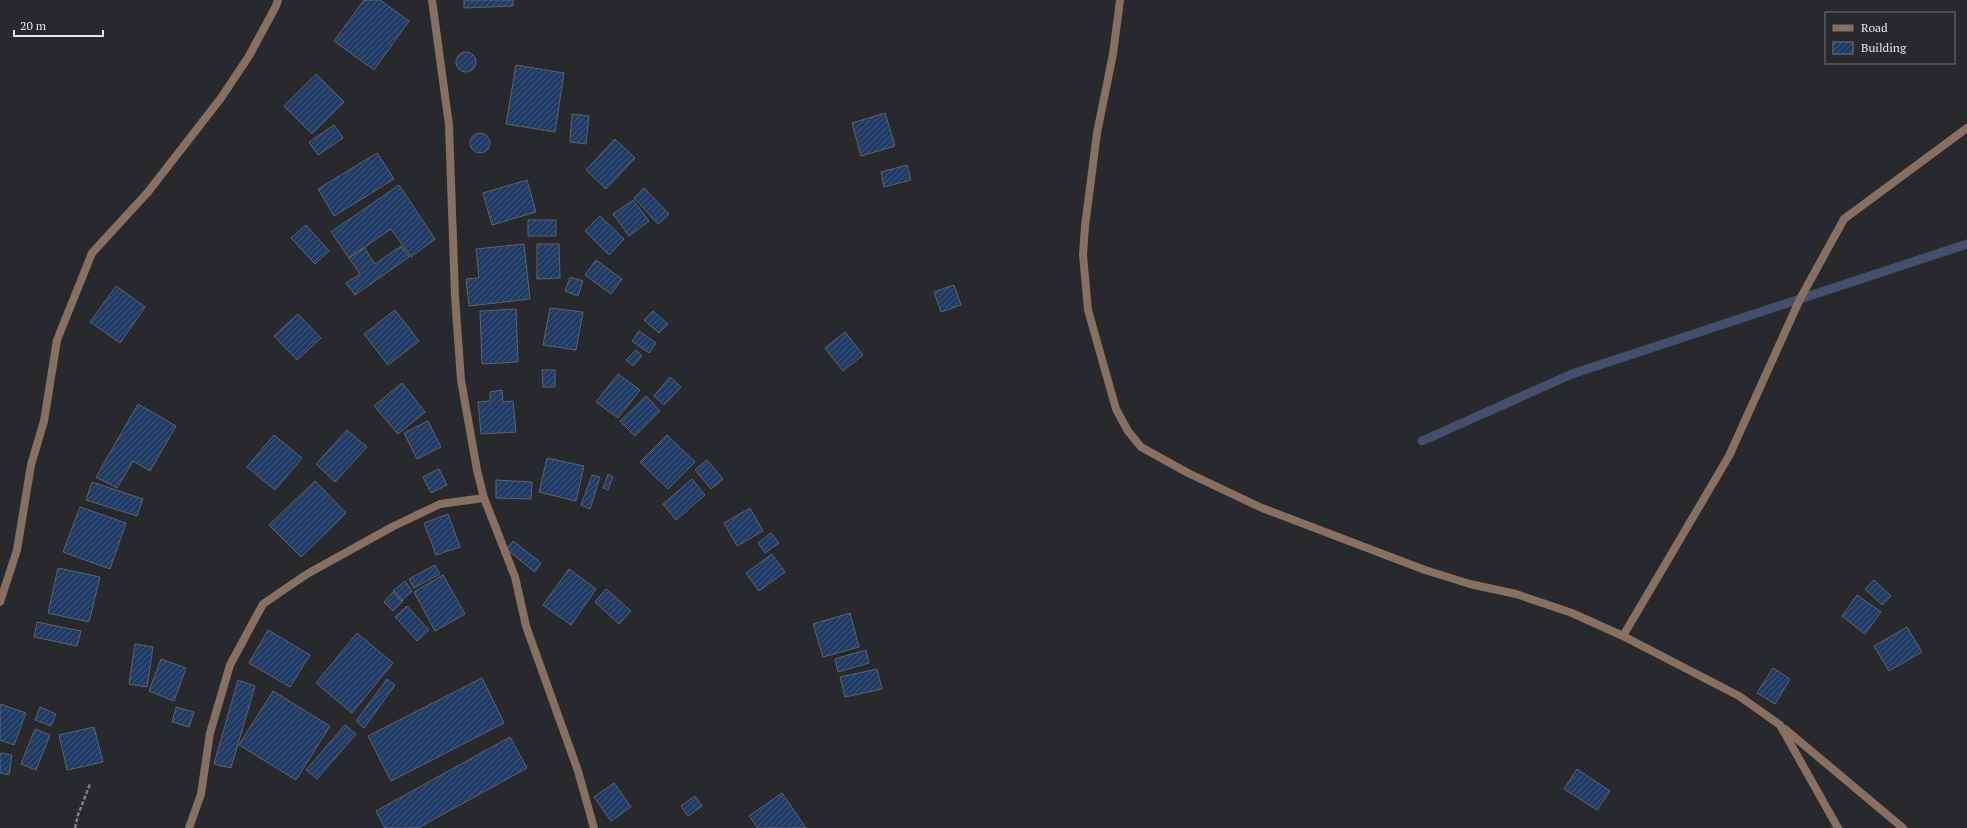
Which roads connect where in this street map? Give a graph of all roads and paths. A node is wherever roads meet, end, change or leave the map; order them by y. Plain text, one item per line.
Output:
1 (278, 0) edge
2 (432, 0) edge
3 (1120, 0) edge
4 (1967, 128) edge
5 (484, 498) junction
6 (0, 602) edge
7 (1623, 636) junction
8 (1780, 725) junction
9 (90, 784) dead end
10 (75, 828) edge
11 (189, 828) edge
12 (594, 828) edge
13 (1838, 828) edge
14 (1903, 828) edge

1 - 6 street
2 - 5 street
3 - 7 street
4 - 7 street
5 - 11 street
5 - 12 street
7 - 8 street
8 - 13 street
8 - 14 street
9 - 10 path

